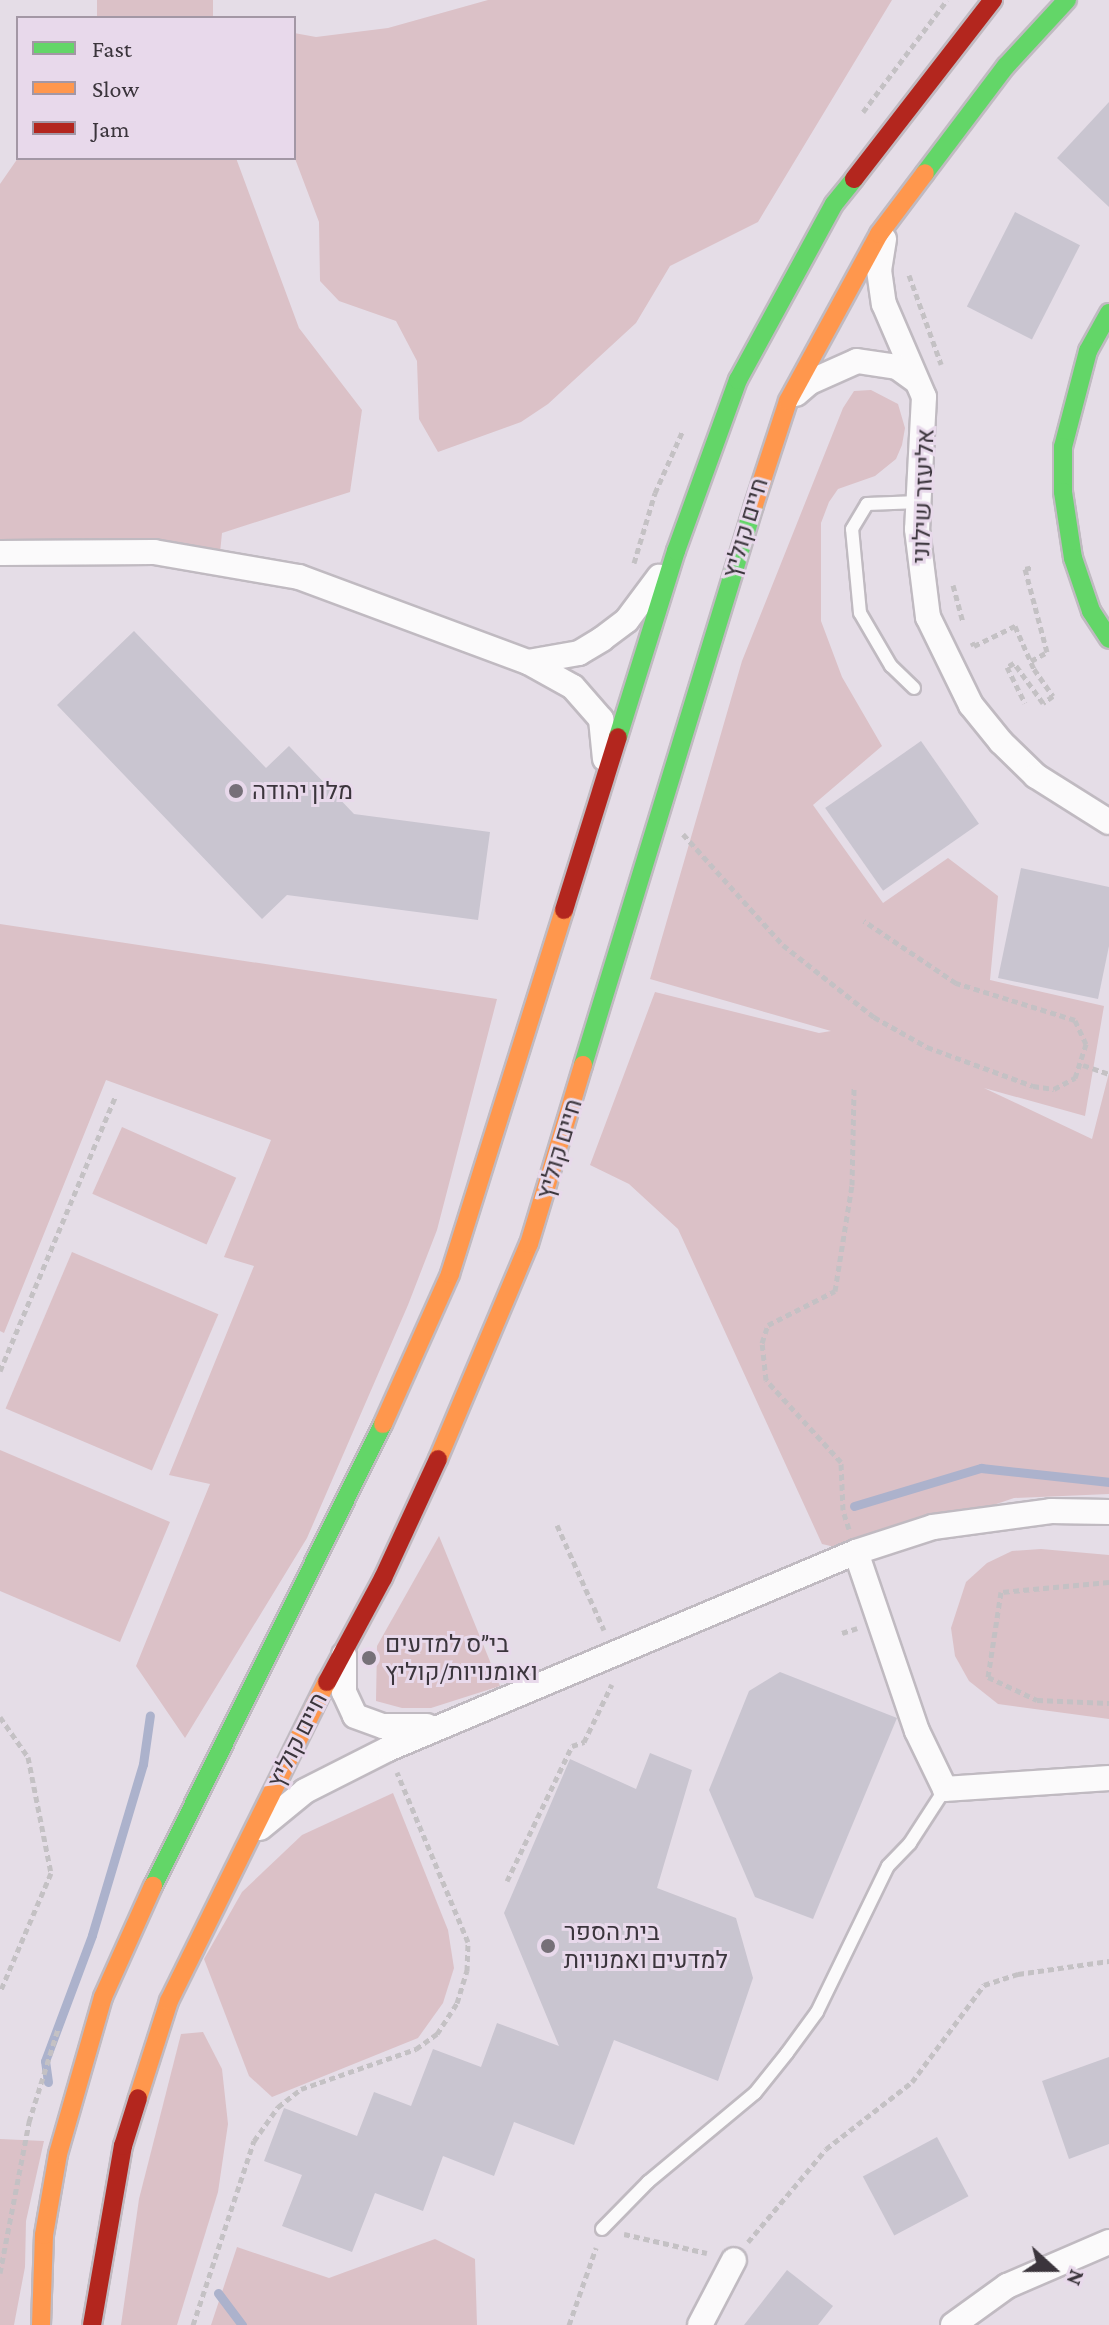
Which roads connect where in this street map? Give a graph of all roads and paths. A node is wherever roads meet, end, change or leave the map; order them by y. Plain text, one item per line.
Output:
1 (947, 0) edge
2 (993, 0) edge
3 (1067, 0) edge
4 (859, 117) dead end
5 (886, 225) junction
6 (909, 275) dead end
7 (1109, 313) edge
8 (942, 376) dead end
9 (918, 383) junction
10 (788, 401) junction
11 (686, 424) dead end
12 (919, 502) junction
13 (676, 551) junction
14 (0, 553) edge
15 (1033, 567) dead end
16 (950, 570) dead end
17 (631, 572) dead end
18 (1109, 639) edge
19 (1031, 661) junction
20 (528, 662) junction
21 (914, 688) dead end
22 (1025, 703) dead end
23 (602, 790) junction
24 (659, 813) junction
25 (1109, 822) edge
26 (864, 921) dead end
27 (1083, 1065) junction
28 (1109, 1074) edge
29 (854, 1088) dead end
30 (116, 1095) dead end
31 (0, 1371) edge
32 (1109, 1512) edge
33 (557, 1525) dead end
34 (856, 1552) junction
35 (1109, 1582) edge
36 (606, 1633) dead end
37 (348, 1639) junction
38 (612, 1684) dead end
39 (1109, 1703) edge
40 (0, 1717) edge
41 (446, 1725) junction
42 (388, 1749) junction
43 (1109, 1778) edge
44 (945, 1789) junction
45 (244, 1845) junction
46 (507, 1881) dead end
47 (1109, 1961) edge
48 (0, 1992) edge
49 (61, 2021) dead end
50 (602, 2229) junction
51 (1109, 2242) edge
52 (734, 2260) junction
53 (0, 2273) edge
54 (39, 2320) edge
55 (92, 2325) edge
56 (193, 2325) edge
57 (569, 2325) edge
58 (700, 2325) edge
59 (953, 2325) edge

1 - 4 path
2 - 13 main road
3 - 5 main road, חיים קוליץ
5 - 9 street, אליעזר שילוני
5 - 10 main road, חיים קוליץ
6 - 8 path
7 - 18 main road
9 - 10 street
9 - 12 street, אליעזר שילוני
10 - 24 main road, חיים קוליץ
11 - 17 path
12 - 21 lane
12 - 25 street, אליעזר שילוני
13 - 20 street
13 - 23 main road
14 - 20 street
15 - 19 path
16 - 19 path
19 - 22 path
20 - 23 street
23 - 54 main road
24 - 27 path
24 - 37 main road, חיים קוליץ
26 - 27 path
27 - 28 path
29 - 34 path
30 - 31 path
32 - 34 street
33 - 36 path
34 - 41 street
34 - 44 street
35 - 39 path
37 - 41 street
37 - 45 main road, חיים קוליץ
38 - 46 path
40 - 48 path
41 - 42 street
42 - 45 street
42 - 56 path
43 - 44 street
44 - 50 lane
45 - 55 main road, חיים קוליץ
47 - 52 path
49 - 53 path
50 - 52 path
50 - 57 path
51 - 59 street
52 - 58 street

